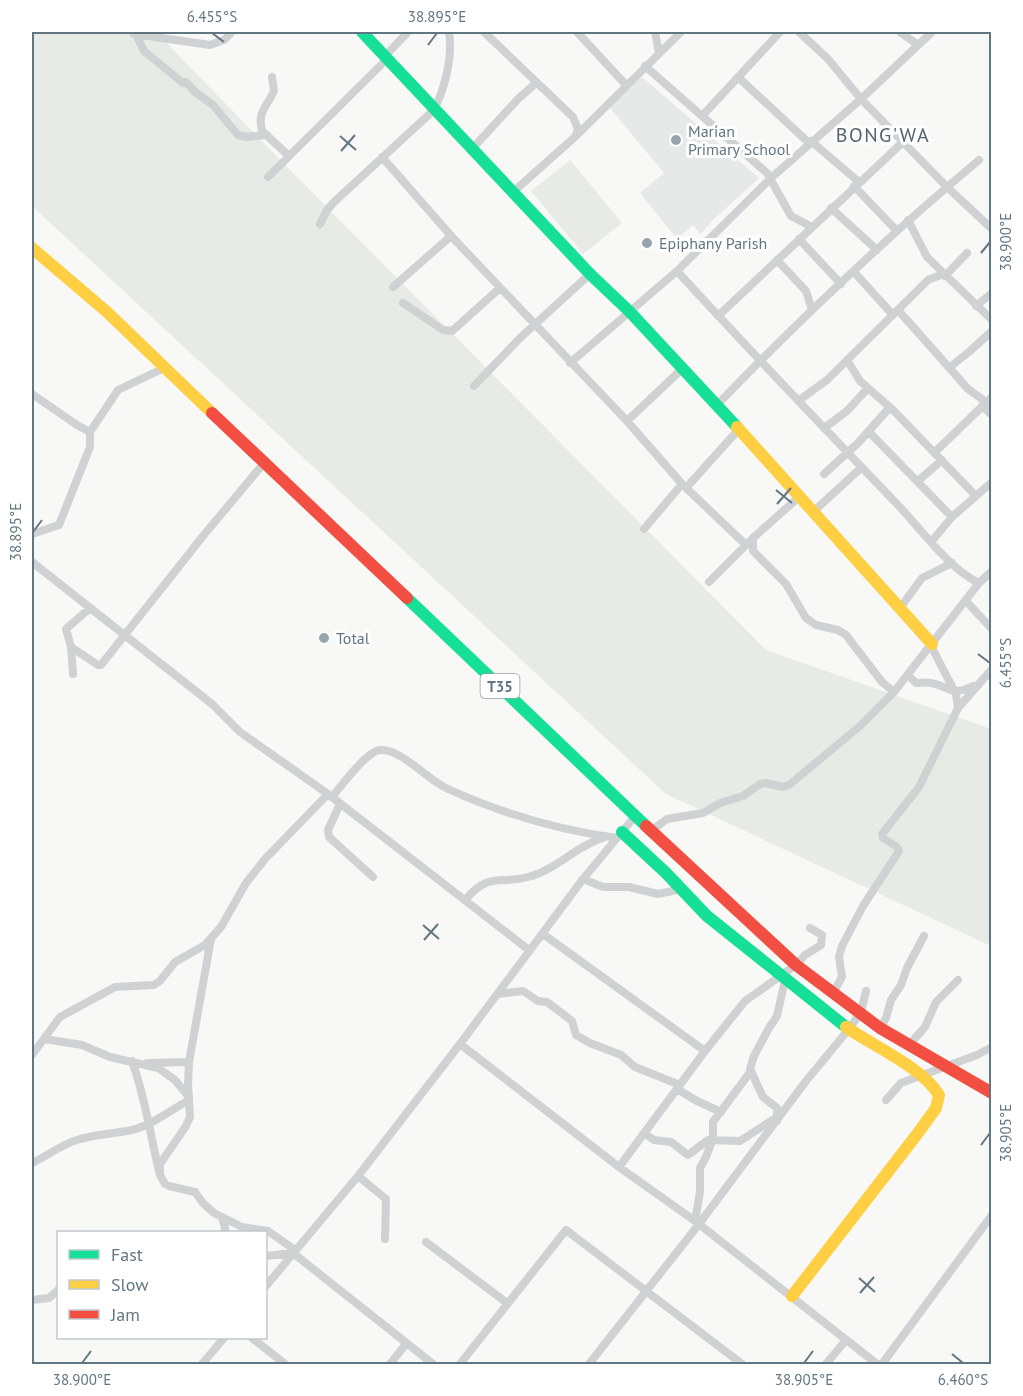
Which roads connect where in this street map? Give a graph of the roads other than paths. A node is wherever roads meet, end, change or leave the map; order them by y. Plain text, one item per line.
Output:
1 (232, 32) edge
2 (362, 32) edge
3 (408, 32) edge
4 (449, 32) edge
5 (484, 32) edge
6 (655, 32) edge
7 (681, 32) edge
8 (780, 32) edge
9 (799, 32) edge
10 (900, 32) edge
11 (932, 32) edge
12 (135, 33) edge
13 (581, 33) edge
14 (918, 45) junction
15 (659, 53) junction
16 (385, 58) junction
17 (645, 66) junction
18 (272, 77) dead end
19 (738, 77) junction
20 (536, 83) junction
21 (626, 85) junction
22 (861, 99) junction
23 (434, 110) junction
24 (703, 115) junction
25 (267, 135) junction
26 (576, 136) junction
27 (810, 142) junction
28 (903, 142) junction
29 (472, 149) junction
30 (290, 156) junction
31 (382, 157) junction
32 (979, 160) dead end
33 (268, 177) dead end
34 (771, 178) junction
35 (856, 184) junction
36 (946, 187) junction
37 (513, 192) junction
38 (831, 208) junction
39 (908, 220) junction
40 (320, 224) dead end
41 (812, 227) junction
42 (992, 229) edge
43 (897, 231) junction
44 (452, 236) junction
45 (800, 239) junction
46 (32, 248) edge
47 (877, 250) junction
48 (967, 253) dead end
49 (777, 260) junction
50 (677, 272) junction
51 (854, 272) junction
52 (590, 274) junction
53 (944, 275) junction
54 (841, 284) junction
55 (393, 287) dead end
56 (500, 288) junction
57 (992, 293) edge
58 (404, 303) dead end
59 (976, 306) junction
60 (812, 310) junction
61 (630, 312) junction
62 (896, 313) junction
63 (718, 316) junction
64 (992, 321) edge
65 (536, 323) junction
66 (992, 331) edge
67 (847, 360) junction
68 (759, 362) junction
69 (570, 363) junction
70 (950, 367) junction
71 (164, 368) junction
72 (682, 369) junction
73 (474, 386) dead end
74 (868, 388) junction
75 (32, 394) edge
76 (798, 401) junction
77 (987, 401) edge
78 (717, 405) junction
79 (890, 407) junction
80 (992, 415) edge
81 (627, 421) junction
82 (824, 428) junction
83 (739, 429) junction
84 (90, 432) junction
85 (869, 432) junction
86 (846, 452) junction
87 (935, 452) junction
88 (942, 459) junction
89 (264, 463) junction
90 (861, 468) junction
91 (824, 474) dead end
92 (918, 481) junction
93 (992, 482) edge
94 (684, 486) junction
95 (975, 496) junction
96 (800, 497) junction
97 (813, 512) junction
98 (952, 517) junction
99 (644, 529) dead end
100 (32, 534) edge
101 (753, 537) junction
102 (932, 542) junction
103 (746, 545) junction
104 (32, 562) edge
105 (952, 563) junction
106 (992, 571) edge
107 (709, 582) dead end
108 (979, 583) junction
109 (966, 601) junction
110 (90, 608) junction
111 (900, 608) junction
112 (992, 629) edge
113 (123, 634) junction
114 (931, 645) junction
115 (71, 647) junction
116 (992, 669) edge
117 (73, 674) dead end
118 (908, 675) junction
119 (979, 684) junction
120 (894, 692) junction
121 (955, 692) junction
122 (958, 708) junction
123 (330, 795) junction
124 (340, 804) junction
125 (636, 815) junction
126 (651, 831) junction
127 (619, 835) junction
128 (606, 837) junction
129 (373, 877) dead end
130 (583, 879) junction
131 (682, 889) junction
132 (465, 900) junction
133 (810, 928) dead end
134 (543, 934) junction
135 (924, 936) dead end
136 (211, 939) junction
137 (529, 950) junction
138 (796, 965) junction
139 (783, 978) junction
140 (958, 980) dead end
141 (866, 991) dead end
142 (833, 993) junction
143 (498, 994) junction
144 (861, 1012) junction
145 (880, 1028) junction
146 (849, 1029) junction
147 (44, 1039) junction
148 (460, 1044) junction
149 (909, 1045) junction
150 (992, 1047) edge
151 (705, 1051) junction
152 (32, 1055) edge
153 (132, 1061) junction
154 (189, 1062) junction
155 (143, 1064) junction
156 (946, 1066) junction
157 (751, 1071) junction
158 (921, 1076) junction
159 (679, 1087) junction
160 (992, 1093) edge
161 (189, 1098) junction
162 (886, 1100) dead end
163 (722, 1112) junction
164 (777, 1119) junction
165 (147, 1125) junction
166 (644, 1133) junction
167 (713, 1138) junction
168 (32, 1163) edge
169 (619, 1167) junction
170 (159, 1171) junction
171 (358, 1176) junction
172 (992, 1215) edge
173 (222, 1217) junction
174 (697, 1223) junction
175 (226, 1231) edge
176 (385, 1239) dead end
177 (426, 1242) dead end
178 (294, 1252) junction
179 (267, 1256) edge
180 (267, 1285) edge
181 (57, 1291) edge
182 (646, 1292) junction
183 (792, 1296) junction
184 (32, 1300) edge
185 (507, 1303) junction
186 (223, 1339) edge
187 (253, 1339) edge
188 (846, 1340) junction
189 (406, 1344) junction
190 (202, 1365) edge
191 (285, 1365) edge
192 (390, 1365) edge
193 (433, 1365) edge
194 (460, 1365) edge
195 (589, 1365) edge
196 (742, 1365) edge
197 (826, 1365) edge
198 (877, 1365) edge
199 (882, 1365) edge

1 - 12 street
2 - 16 main road
3 - 16 street
4 - 23 street
5 - 20 street
6 - 15 street
7 - 15 street
8 - 19 street
9 - 22 street
10 - 14 street
11 - 14 street
12 - 25 street
13 - 21 street
14 - 22 street
15 - 17 street
16 - 23 main road
16 - 30 street
17 - 21 street
17 - 24 street
18 - 25 street
19 - 24 street
19 - 27 street
20 - 26 street
20 - 29 street
21 - 26 street
22 - 27 street
22 - 28 street
23 - 29 main road
23 - 31 street
24 - 34 street
25 - 30 street
26 - 37 street
27 - 34 street
27 - 35 street
28 - 35 street
28 - 36 street
29 - 37 main road
30 - 33 street
31 - 40 street
31 - 44 street
32 - 36 street
34 - 41 street
34 - 50 street
35 - 38 street
35 - 43 street
36 - 39 street
36 - 42 street
37 - 52 main road
38 - 41 street
38 - 47 street
39 - 43 street
39 - 53 street
41 - 45 street
43 - 47 street
44 - 55 street
44 - 56 street
45 - 49 street
45 - 54 street
46 - 71 main road, T35
47 - 51 street
48 - 53 street
49 - 60 street
49 - 63 street
50 - 61 street
50 - 63 street
51 - 54 street
51 - 62 street
52 - 61 main road
52 - 65 street
53 - 59 street
53 - 62 street
54 - 60 street
56 - 58 street
56 - 65 street
57 - 59 street
59 - 64 street
60 - 68 street
61 - 69 street
61 - 72 main road
62 - 67 street
62 - 70 street
63 - 68 street
65 - 69 street
65 - 73 street
66 - 70 street
67 - 74 street
67 - 76 street
68 - 76 street
68 - 78 street
69 - 81 street
70 - 77 street
71 - 84 street
71 - 89 main road, T35
72 - 78 main road
72 - 81 street
74 - 79 street
74 - 82 street
75 - 84 street
76 - 82 street
77 - 80 street
77 - 87 street
78 - 83 main road
79 - 85 street
79 - 87 street
81 - 94 street
82 - 86 street
83 - 94 street
83 - 96 main road
84 - 100 street
85 - 86 street
85 - 92 street
86 - 90 street
86 - 91 street
87 - 88 street
88 - 92 street
88 - 95 street
89 - 113 street
89 - 125 main road, T35
90 - 97 street
90 - 102 street
92 - 98 street
93 - 95 street
94 - 99 street
94 - 103 street
95 - 98 street
96 - 97 main road
96 - 101 street
97 - 111 main road
98 - 102 street
101 - 103 street
101 - 120 street
102 - 105 street
103 - 107 street
104 - 110 street
105 - 108 street
105 - 111 street
106 - 108 street
108 - 109 street
109 - 112 street
109 - 114 street
110 - 113 street
110 - 115 street
111 - 114 main road
113 - 115 street
113 - 123 street
114 - 118 street
114 - 121 street
115 - 117 street
116 - 119 street
118 - 120 street
118 - 121 street
119 - 121 street
119 - 122 street
120 - 126 street
121 - 122 street
122 - 142 street
123 - 124 street
123 - 128 street
123 - 136 street
124 - 129 street
124 - 132 street
125 - 126 main road, T35
125 - 127 street
126 - 138 main road, T35
127 - 128 street
127 - 130 street
127 - 131 main road
128 - 132 street
130 - 131 street
130 - 134 street
131 - 139 main road
132 - 137 street
133 - 138 street
134 - 137 street
134 - 151 street
135 - 145 street
136 - 147 street
136 - 154 street
137 - 143 street
138 - 139 street
138 - 142 main road, T35
139 - 146 main road
139 - 151 street
139 - 157 street
140 - 149 street
141 - 144 street
142 - 144 main road, T35
143 - 148 street
143 - 159 street
144 - 145 main road, T35
144 - 146 street
145 - 149 main road, T35
146 - 158 main road
146 - 164 street
147 - 152 street
147 - 153 street
148 - 169 street
148 - 171 street
149 - 156 main road, T35
150 - 156 street
151 - 159 street
153 - 155 street
153 - 165 street
154 - 155 street
154 - 161 street
155 - 161 street
156 - 158 street
156 - 160 main road, T35
157 - 163 street
157 - 164 street
158 - 162 street
158 - 183 main road
159 - 163 street
159 - 166 street
161 - 165 street
161 - 170 street
163 - 167 street
164 - 167 street
164 - 174 street
165 - 168 street
165 - 170 street
166 - 167 street
166 - 169 street
167 - 174 street
169 - 174 street
170 - 173 street
171 - 176 street
171 - 178 street
172 - 199 street
173 - 175 street
173 - 178 street
174 - 182 street
174 - 183 street
177 - 185 street
178 - 179 street
178 - 180 street
178 - 189 street
181 - 184 street
182 - 185 street
182 - 195 street
182 - 196 street
183 - 188 street
185 - 194 street
186 - 190 street
187 - 191 street
188 - 197 street
188 - 198 street
189 - 192 street
189 - 193 street

